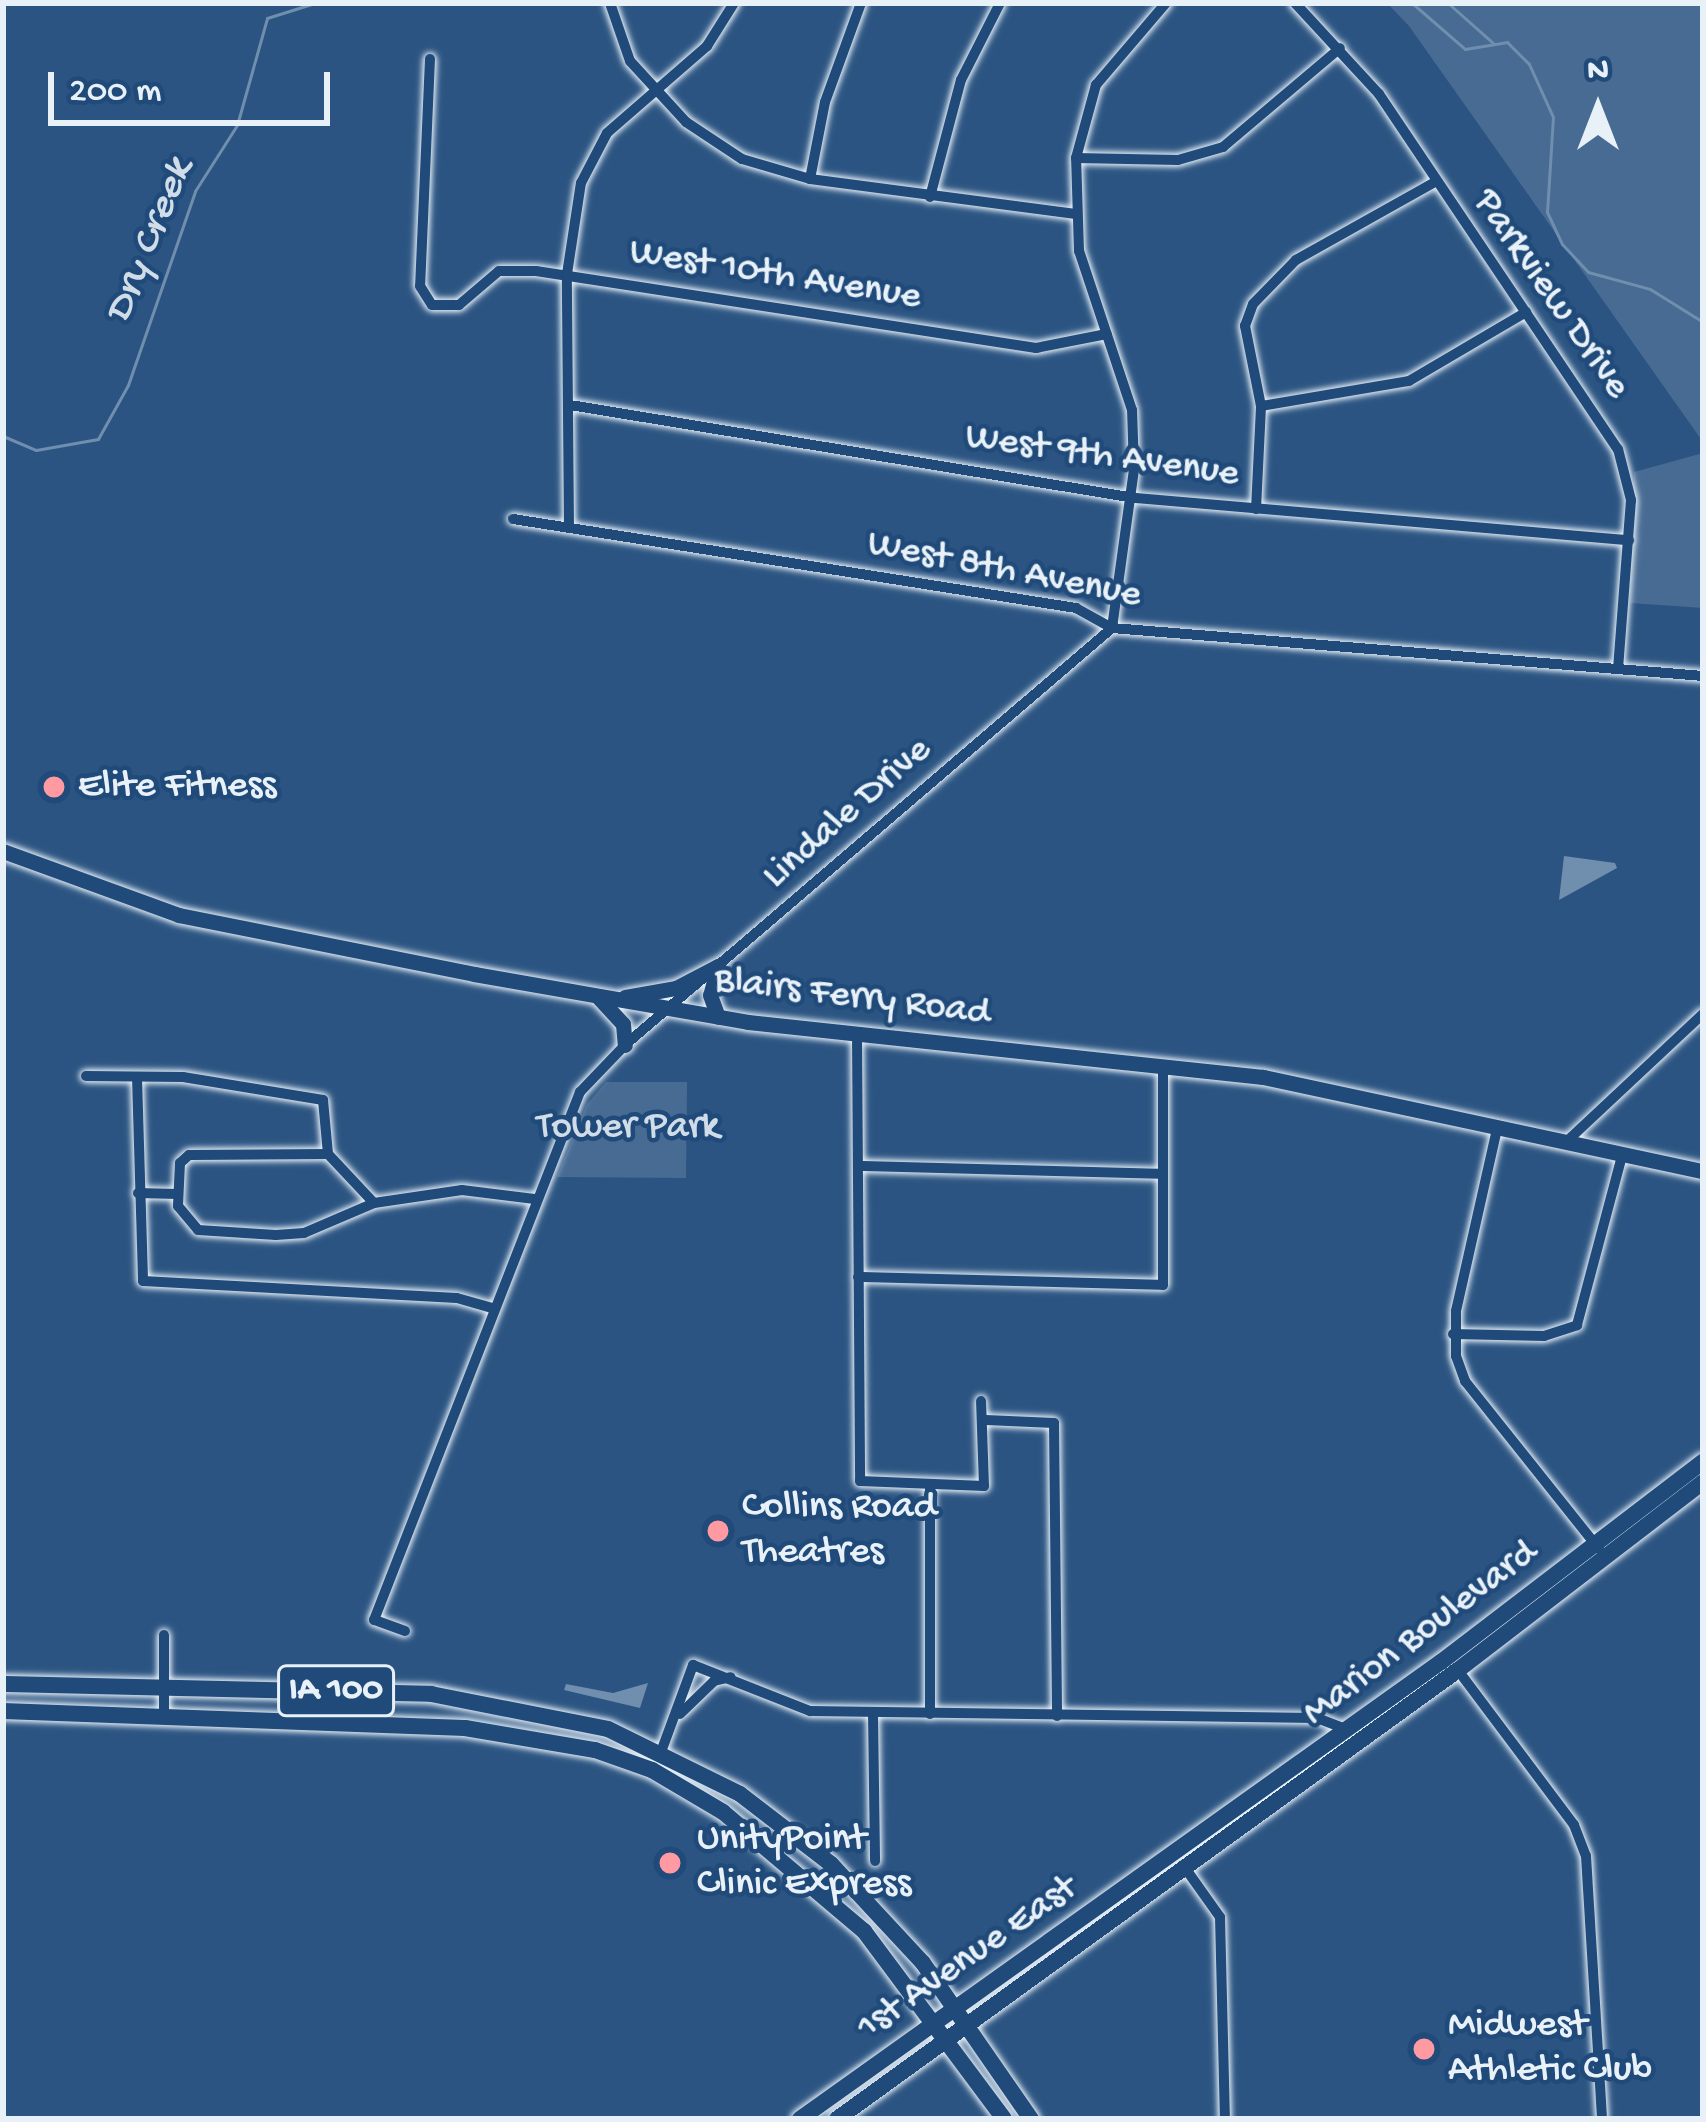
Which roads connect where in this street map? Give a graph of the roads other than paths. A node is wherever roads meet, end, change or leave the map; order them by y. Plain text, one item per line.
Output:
1 (610, 3) edge
2 (734, 3) edge
3 (861, 3) edge
4 (1000, 3) edge
5 (1166, 3) edge
6 (1295, 3) edge
7 (1340, 48) junction
8 (430, 59) dead end
9 (653, 86) junction
10 (1076, 158) junction
11 (810, 179) junction
12 (1435, 182) junction
13 (930, 196) junction
14 (1076, 214) junction
15 (567, 274) junction
16 (1526, 312) junction
17 (1107, 334) junction
18 (570, 404) junction
19 (1261, 406) junction
20 (1130, 493) junction
21 (1256, 509) junction
22 (513, 519) dead end
23 (569, 527) junction
24 (1629, 540) junction
25 (1112, 628) junction
26 (1618, 668) junction
27 (1703, 676) edge
28 (3, 851) edge
29 (718, 966) junction
30 (605, 997) junction
31 (669, 1008) junction
32 (1703, 1014) edge
33 (718, 1017) junction
34 (857, 1035) junction
35 (625, 1045) junction
36 (1163, 1064) junction
37 (86, 1076) dead end
38 (137, 1077) junction
39 (1497, 1129) junction
40 (1565, 1143) junction
41 (328, 1154) junction
42 (1622, 1156) junction
43 (859, 1166) junction
44 (1703, 1171) edge
45 (1162, 1174) junction
46 (138, 1193) junction
47 (178, 1193) junction
48 (534, 1199) junction
49 (374, 1203) junction
50 (858, 1277) junction
51 (492, 1308) junction
52 (1454, 1334) junction
53 (982, 1401) dead end
54 (986, 1420) junction
55 (1703, 1462) edge
56 (1703, 1482) edge
57 (930, 1484) junction
58 (1600, 1551) junction
59 (405, 1630) dead end
60 (164, 1635) dead end
61 (1453, 1663) junction
62 (734, 1677) junction
63 (3, 1684) edge
64 (164, 1685) junction
65 (3, 1711) edge
66 (680, 1714) junction
67 (873, 1714) junction
68 (930, 1714) junction
69 (1058, 1716) junction
70 (164, 1717) junction
71 (1289, 1718) junction
72 (1353, 1735) junction
73 (1326, 1745) junction
74 (661, 1753) junction
75 (874, 1861) dead end
76 (1180, 1861) junction
77 (962, 2013) junction
78 (941, 2028) junction
79 (800, 2119) edge
80 (837, 2119) edge
81 (1004, 2119) edge
82 (1031, 2119) edge
83 (1226, 2119) edge
84 (1601, 2119) edge

1 - 9 street
2 - 9 street
3 - 11 street
4 - 13 street
5 - 10 street
6 - 7 street, Parkview Drive
7 - 10 street
7 - 12 street, Parkview Drive
8 - 15 street, West 10th Avenue
9 - 11 street
9 - 15 street
10 - 14 street
11 - 13 street
12 - 16 street, Parkview Drive
12 - 19 street
13 - 14 street
14 - 17 street
15 - 17 street, West 10th Avenue
15 - 18 street
16 - 19 street
16 - 24 street, Parkview Drive
17 - 20 street
18 - 20 street, West 9th Avenue
18 - 23 street
19 - 21 street
20 - 21 street, West 9th Avenue
20 - 25 street
21 - 24 street, West 9th Avenue
22 - 23 street, West 8th Avenue
23 - 25 street, West 8th Avenue
24 - 26 street, Parkview Drive
25 - 26 street, West 8th Avenue
25 - 29 street, Lindale Drive
26 - 27 street, West 8th Avenue
28 - 30 main road, Blairs Ferry Road
29 - 30 main road
29 - 31 street, Lindale Drive
29 - 33 main road
30 - 31 main road, Blairs Ferry Road
30 - 35 main road
31 - 33 main road, Blairs Ferry Road
31 - 35 street, Lindale Drive
32 - 40 street
33 - 34 main road, Blairs Ferry Road
34 - 36 main road, Blairs Ferry Road
34 - 43 street
35 - 48 street, Lindale Drive
36 - 39 main road, Blairs Ferry Road
36 - 45 street
37 - 38 street
38 - 41 street
38 - 46 street
39 - 40 main road, Blairs Ferry Road
39 - 52 street
40 - 42 main road, Blairs Ferry Road
41 - 47 street
41 - 49 street
42 - 44 main road, Blairs Ferry Road
42 - 52 street
43 - 45 street
43 - 50 street
45 - 50 street
46 - 47 street
46 - 51 street
47 - 49 street
48 - 49 street
48 - 51 street, Lindale Drive
50 - 57 street
51 - 59 street, Lindale Drive
52 - 58 street
53 - 54 street
54 - 57 street
54 - 69 street
55 - 58 main road, Marion Boulevard
56 - 58 main road, Marion Boulevard
57 - 68 street
58 - 61 main road, Marion Boulevard
60 - 64 street
61 - 72 main road, Marion Boulevard
61 - 84 street
62 - 66 street
62 - 66 street
62 - 67 street
63 - 64 main road, IA 100
64 - 70 street
64 - 74 main road, IA 100
65 - 70 main road, IA 100
66 - 74 street
67 - 68 street
67 - 75 street
68 - 69 street
69 - 71 street
70 - 78 main road, IA 100
71 - 72 street
71 - 73 street
72 - 73 main road, Marion Boulevard
72 - 76 main road, Marion Boulevard
73 - 76 main road, Marion Boulevard
74 - 77 main road, IA 100
76 - 77 main road, 1st Avenue East
76 - 83 street
77 - 78 main road, 1st Avenue East
77 - 82 main road, IA 100
78 - 79 main road, 1st Avenue East
78 - 80 main road, 1st Avenue East
78 - 81 main road, IA 100

